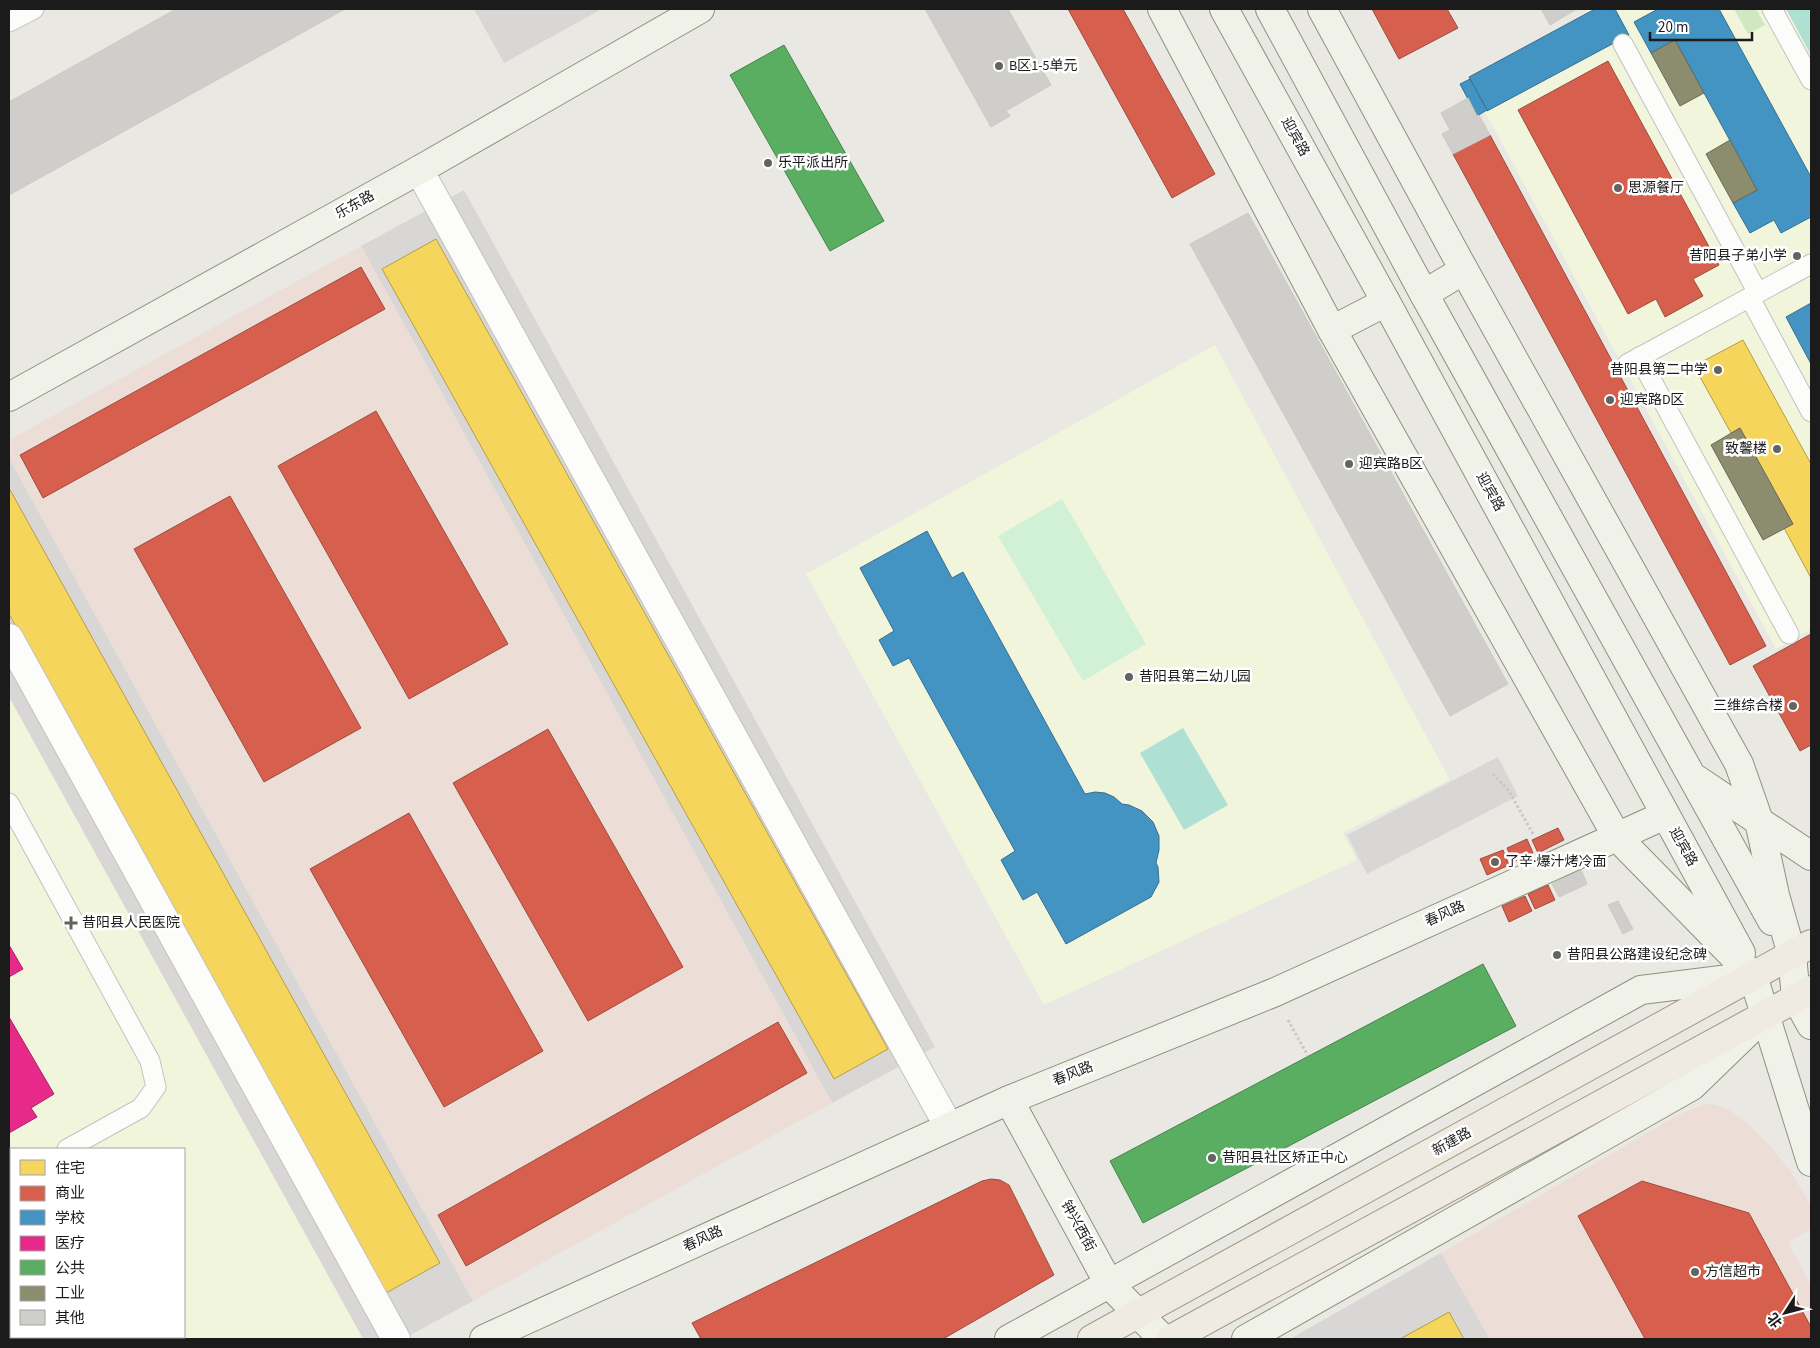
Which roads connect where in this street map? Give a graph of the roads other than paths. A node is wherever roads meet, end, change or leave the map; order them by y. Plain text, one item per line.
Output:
1 (34, 9) edge
2 (700, 9) edge
3 (1162, 9) edge
4 (1224, 9) edge
5 (1270, 9) edge
6 (1322, 9) edge
7 (1772, 9) edge
8 (9, 22) edge
9 (1623, 44) dead end
10 (1811, 80) edge
11 (419, 170) junction
12 (1811, 264) edge
13 (1464, 270) junction
14 (1424, 294) junction
15 (1754, 296) junction
16 (1386, 302) junction
17 (1332, 330) junction
18 (9, 397) edge
19 (1811, 412) edge
20 (1789, 634) dead end
21 (9, 638) edge
22 (1692, 775) junction
23 (9, 804) edge
24 (1665, 815) junction
25 (1759, 821) junction
26 (1617, 837) junction
27 (1811, 856) edge
28 (1811, 931) edge
29 (1801, 949) edge
30 (1753, 976) junction
31 (1808, 997) edge
32 (1766, 1015) junction
33 (1811, 1025) edge
34 (1811, 1097) edge
35 (1009, 1100) junction
36 (949, 1127) junction
37 (69, 1148) edge
38 (1811, 1162) edge
39 (1109, 1284) junction
40 (1138, 1314) junction
41 (396, 1339) edge
42 (484, 1339) edge
43 (1009, 1339) edge
44 (1092, 1339) edge
45 (1163, 1339) edge
46 (1171, 1339) edge
47 (1246, 1339) edge

1 - 8 lane
2 - 11 main road, 乐东路
3 - 17 main road
4 - 16 main road, 迎宾路
5 - 14 main road
6 - 13 main road
7 - 10 lane
9 - 15 lane
11 - 18 main road, 乐东路
11 - 36 street
12 - 15 lane
13 - 14 main road
13 - 25 main road
14 - 22 main road
15 - 19 lane
15 - 20 lane
16 - 17 main road
16 - 24 main road, 迎宾路
17 - 26 main road
21 - 41 street
22 - 25 main road
22 - 29 main road
23 - 37 lane
24 - 26 main road, 春风路
24 - 30 main road, 迎宾路
25 - 27 main road
25 - 29 main road
26 - 30 main road
26 - 35 main road, 春风路
28 - 29 main road
29 - 30 main road, 新建路
29 - 31 main road
30 - 32 main road, 迎宾路
30 - 39 main road
30 - 40 main road, 新建路
31 - 32 main road
31 - 33 main road
32 - 34 main road
32 - 38 main road
32 - 46 main road
32 - 47 main road
35 - 36 main road, 春风路
35 - 39 main road, 钟兴西街
36 - 42 main road, 春风路
39 - 40 main road, 钟兴西街
39 - 43 main road
40 - 44 main road, 新建路
40 - 45 main road, 钟兴西街

